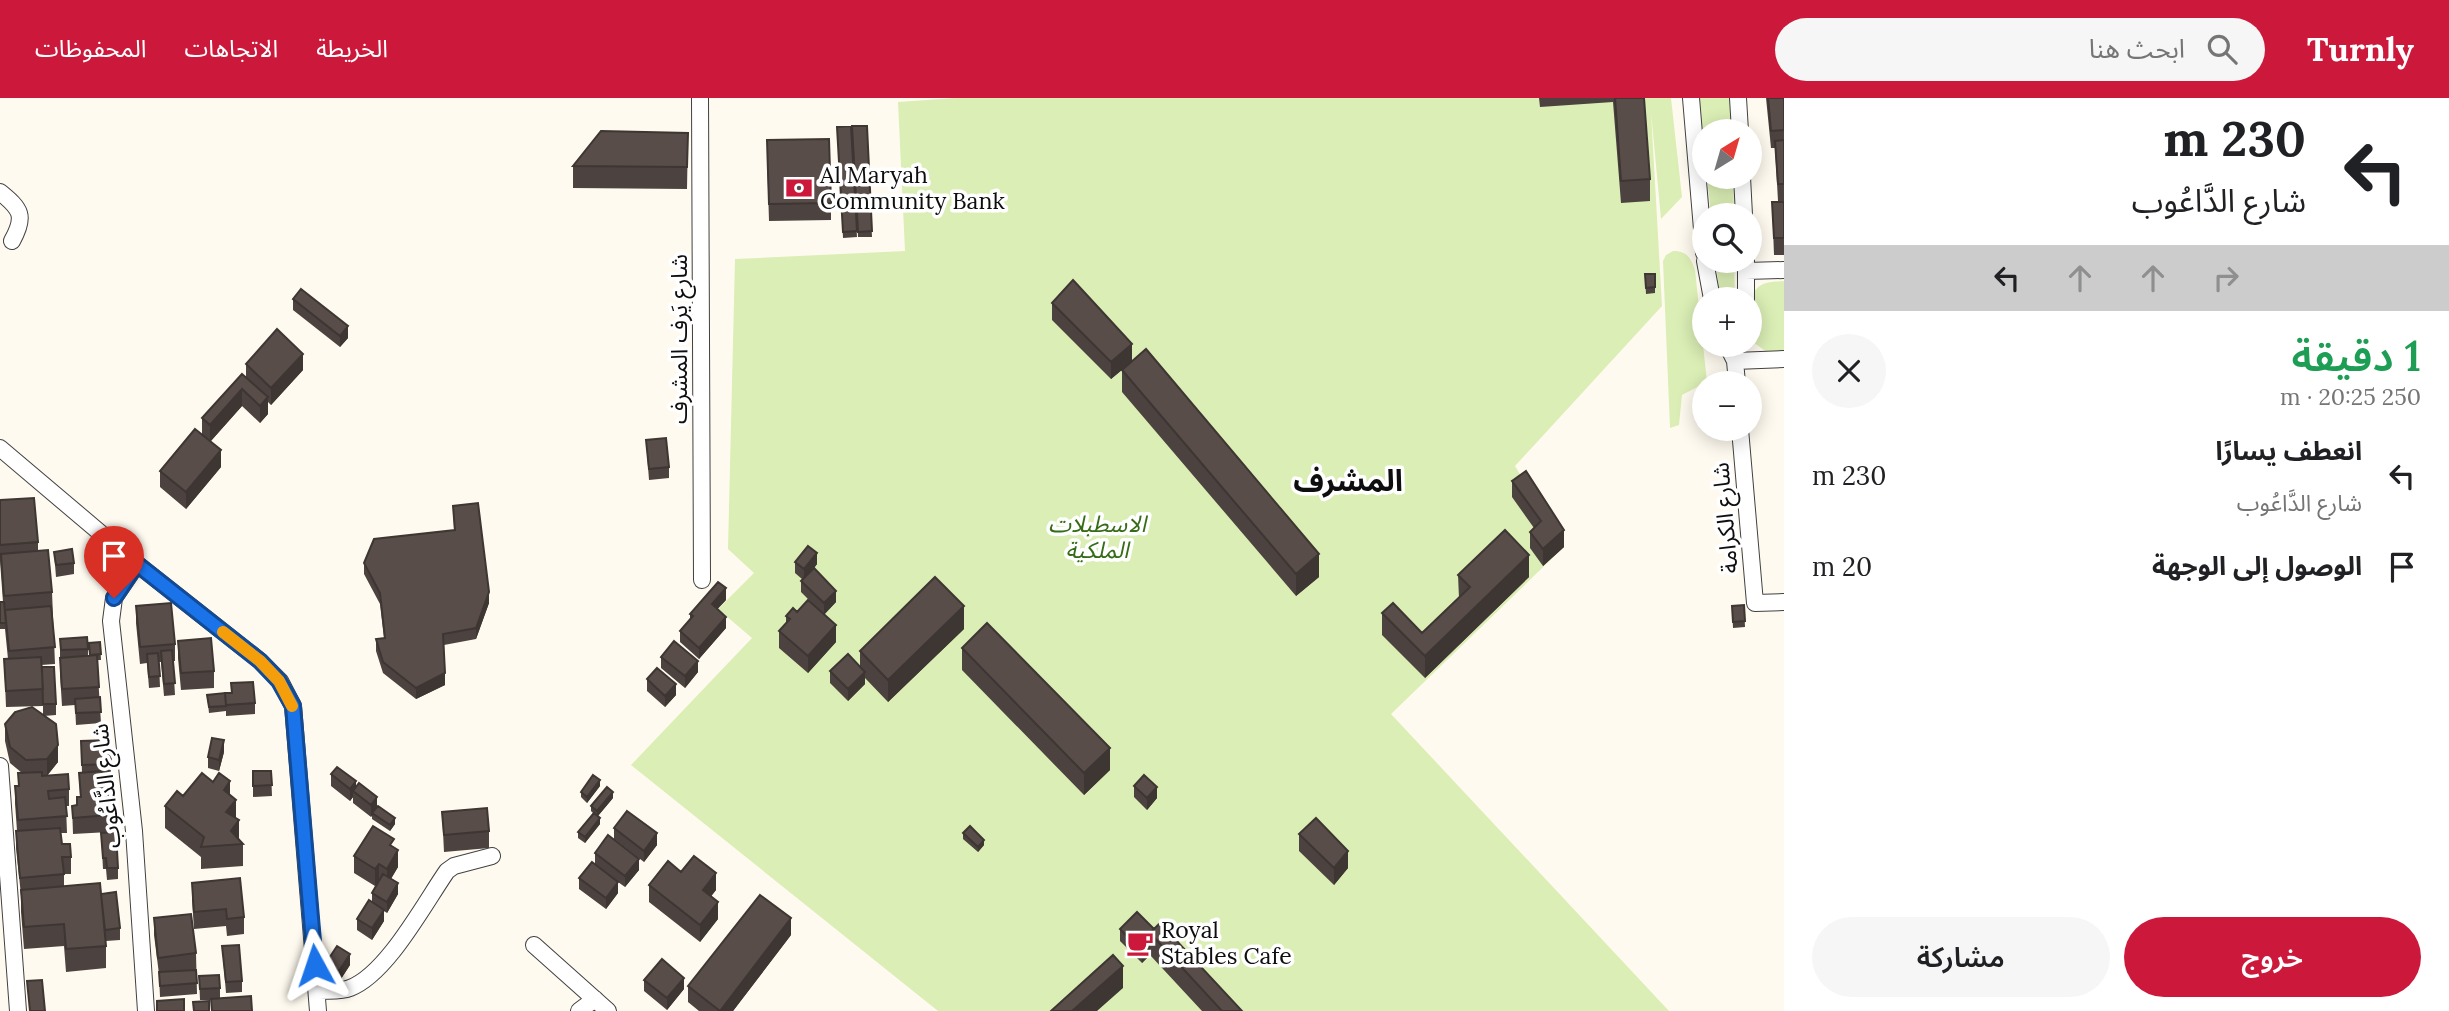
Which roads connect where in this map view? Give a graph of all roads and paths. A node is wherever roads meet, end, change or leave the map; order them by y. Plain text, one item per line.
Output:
1 (700, 98) edge
2 (1691, 98) edge
3 (1738, 98) edge
4 (1739, 119) edge
5 (0, 192) edge
6 (1700, 203) edge
7 (12, 241) dead end
8 (1762, 268) edge
9 (1784, 270) edge
10 (1733, 357) edge
11 (1736, 357) edge
12 (1784, 359) edge
13 (1735, 361) junction
14 (1736, 371) edge
15 (1742, 441) edge
16 (0, 448) edge
17 (137, 564) junction
18 (702, 580) dead end
19 (1784, 602) edge
20 (0, 766) edge
21 (492, 856) dead end
22 (534, 945) dead end
23 (317, 991) junction
24 (595, 999) junction
25 (18, 1011) edge
26 (146, 1011) edge
27 (318, 1011) edge
28 (579, 1011) edge
29 (608, 1011) edge

1 - 18 street, شارع يَرف المشرف
2 - 6 street
3 - 4 street
5 - 7 street
8 - 9 street
10 - 13 street
11 - 13 street
12 - 13 street
13 - 14 street
15 - 19 street, شارع الكرامة
16 - 17 street
17 - 23 street
17 - 26 street, شارع الدَّاعُوب
20 - 25 street
21 - 23 street
22 - 24 street
23 - 27 street
24 - 28 street
24 - 29 street

